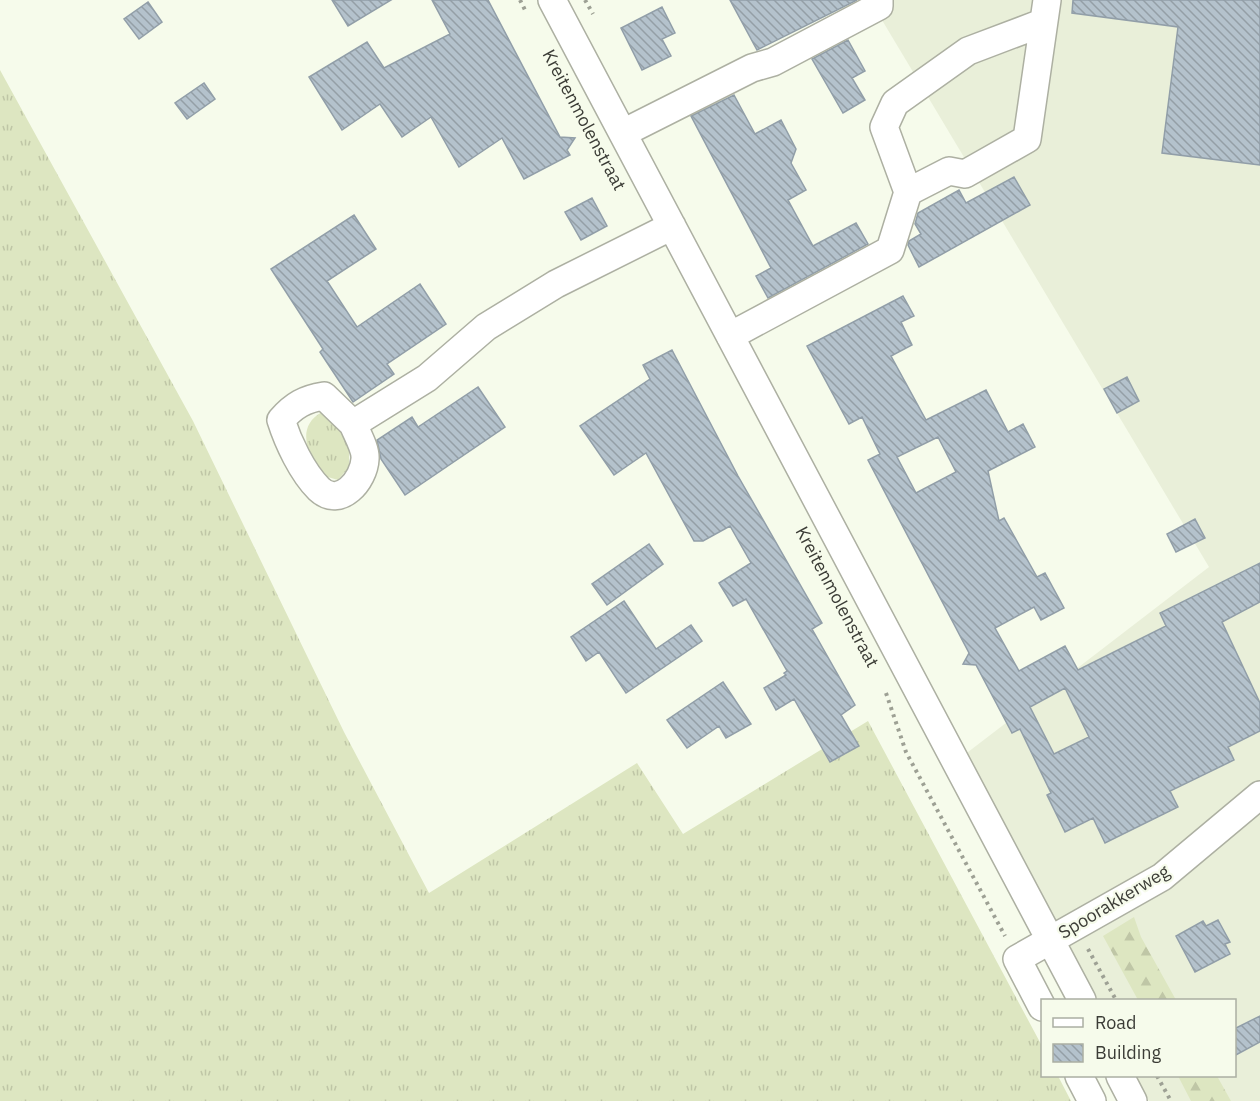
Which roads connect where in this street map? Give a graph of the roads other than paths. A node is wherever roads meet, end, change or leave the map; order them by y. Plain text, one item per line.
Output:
1 (552, 0) edge
2 (879, 0) edge
3 (1045, 11) edge
4 (623, 134) junction
5 (908, 192) junction
6 (672, 226) junction
7 (730, 336) junction
8 (353, 424) dead end
9 (1260, 795) edge
10 (1050, 940) junction
11 (1081, 999) edge
12 (1041, 1005) edge
13 (1079, 1077) edge
14 (1121, 1077) edge
15 (1092, 1101) edge
16 (1133, 1101) edge

1 - 4 street, Kreitenmolenstraat
2 - 4 street
3 - 5 street
3 - 5 street
4 - 6 street, Kreitenmolenstraat
5 - 7 street
6 - 7 street, Kreitenmolenstraat
6 - 8 street
7 - 10 street, Kreitenmolenstraat
9 - 10 street, Spoorakkerweg
10 - 11 street, Kreitenmolenstraat
10 - 12 street
13 - 15 street
14 - 16 street

